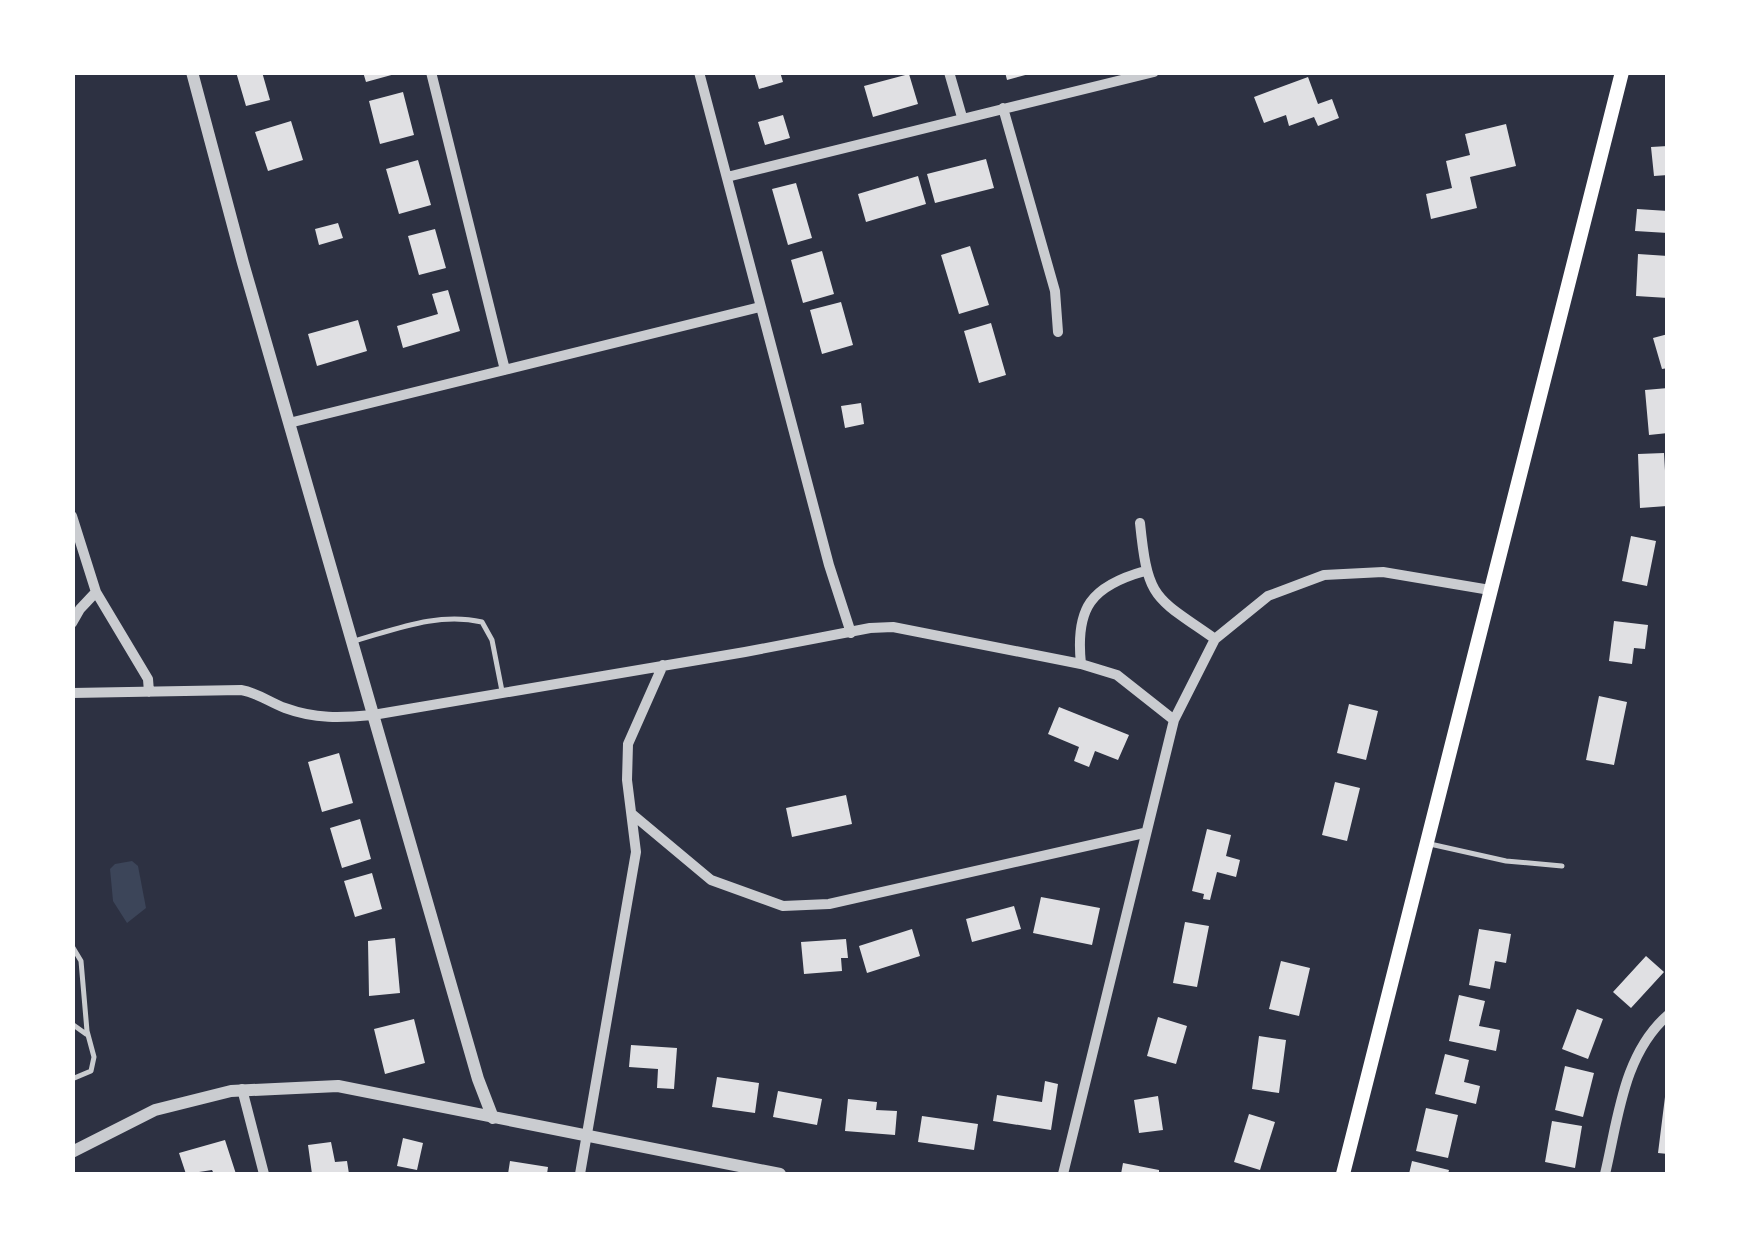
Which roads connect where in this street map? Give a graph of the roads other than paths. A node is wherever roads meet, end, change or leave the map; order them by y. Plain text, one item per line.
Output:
1 (192, 72) edge
2 (431, 72) edge
3 (699, 72) edge
4 (949, 72) edge
5 (1154, 72) edge
6 (1622, 72) edge
7 (1003, 108) junction
8 (962, 118) junction
9 (727, 176) junction
10 (760, 308) junction
11 (1058, 332) dead end
12 (504, 370) junction
13 (289, 423) junction
14 (72, 516) edge
15 (1140, 523) dead end
16 (1145, 571) junction
17 (1490, 590) junction
18 (96, 592) junction
19 (72, 623) edge
20 (851, 634) junction
21 (1215, 639) junction
22 (352, 642) junction
23 (1081, 664) junction
24 (663, 665) junction
25 (148, 692) junction
26 (503, 692) junction
27 (72, 693) edge
28 (372, 715) junction
29 (1174, 720) junction
30 (632, 814) junction
31 (1144, 833) junction
32 (1426, 843) junction
33 (1562, 866) dead end
34 (72, 946) edge
35 (1668, 1015) edge
36 (72, 1024) edge
37 (88, 1036) junction
38 (72, 1079) edge
39 (242, 1089) junction
40 (493, 1118) junction
41 (588, 1136) junction
42 (72, 1152) edge
43 (264, 1174) edge
44 (580, 1174) edge
45 (780, 1174) edge
46 (1063, 1174) edge
47 (1343, 1174) edge
48 (1606, 1174) edge

1 - 13 street
2 - 12 street
3 - 9 street
4 - 8 street
5 - 7 street
6 - 17 main road
7 - 8 street
7 - 11 street
8 - 9 street
9 - 10 street
10 - 12 street
10 - 20 street
12 - 13 street
13 - 22 street
14 - 18 street
15 - 16 street
16 - 21 street
16 - 23 street
17 - 21 street
17 - 32 main road
18 - 19 street
18 - 25 street
20 - 23 street
20 - 24 street
21 - 29 street
22 - 26 lane
22 - 28 street
23 - 29 street
24 - 26 street
24 - 30 street
25 - 27 street
25 - 28 street
26 - 28 street
28 - 40 street
29 - 31 street
30 - 31 street
30 - 41 street
31 - 46 street
32 - 33 lane
32 - 47 main road
34 - 37 lane
35 - 48 street
36 - 37 lane
37 - 38 lane
39 - 40 street
39 - 42 street
39 - 43 street
40 - 41 street
41 - 44 street
41 - 45 street

